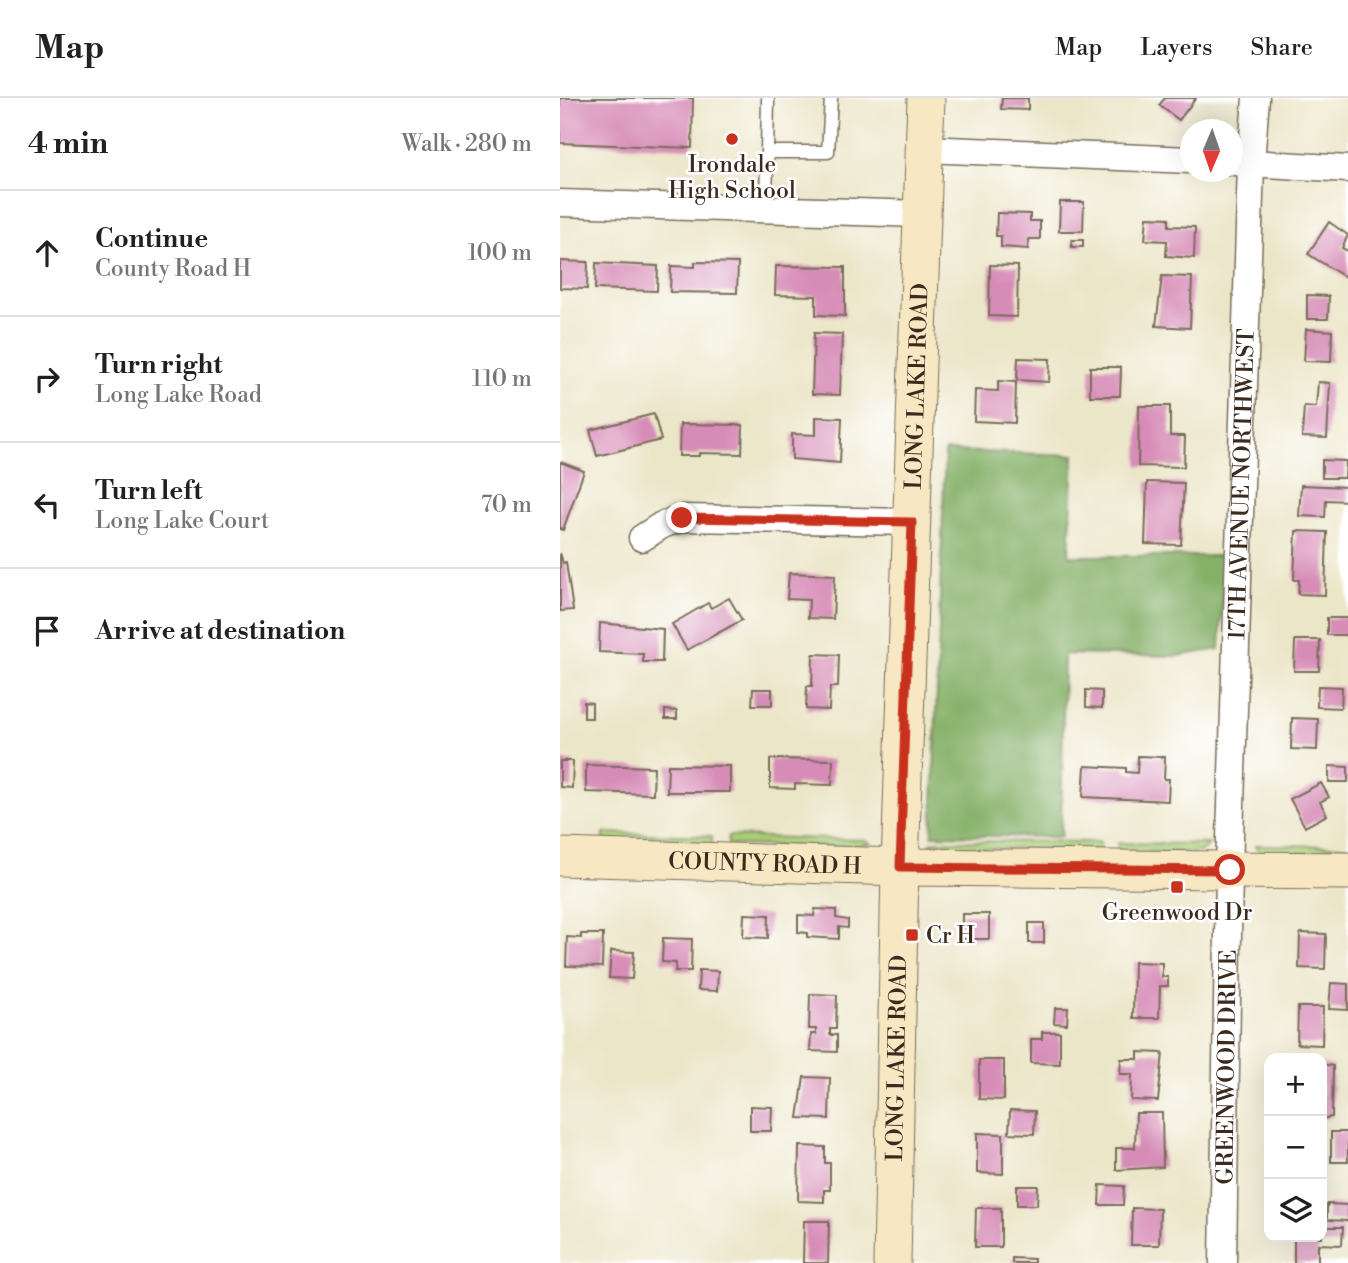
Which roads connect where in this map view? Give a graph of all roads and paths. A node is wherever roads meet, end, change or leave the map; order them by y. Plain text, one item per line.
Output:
1 (768, 98) edge
2 (831, 98) edge
3 (926, 98) edge
4 (1256, 98) edge
5 (925, 149) junction
6 (767, 152) junction
7 (1243, 157) edge
8 (1180, 160) edge
9 (1243, 162) edge
10 (1348, 169) edge
11 (1242, 182) edge
12 (560, 204) edge
13 (766, 210) junction
14 (922, 214) junction
15 (912, 522) junction
16 (642, 538) dead end
17 (560, 857) edge
18 (900, 867) junction
19 (1230, 870) junction
20 (1348, 871) edge
21 (892, 1263) edge
22 (1223, 1263) edge

1 - 6 lane
2 - 6 lane
3 - 5 street, LONG LAKE ROAD
4 - 7 street, 17TH AVENUE NORTHWEST
5 - 8 street
5 - 14 street, LONG LAKE ROAD
6 - 13 lane
9 - 10 street
11 - 19 street, 17TH AVENUE NORTHWEST
12 - 13 street
13 - 14 street
14 - 15 street, LONG LAKE ROAD
15 - 16 street
15 - 18 street, LONG LAKE ROAD
17 - 18 street, COUNTY ROAD H
18 - 19 street, COUNTY ROAD H
18 - 21 street, LONG LAKE ROAD
19 - 20 street, COUNTY ROAD H
19 - 22 street, GREENWOOD DRIVE

